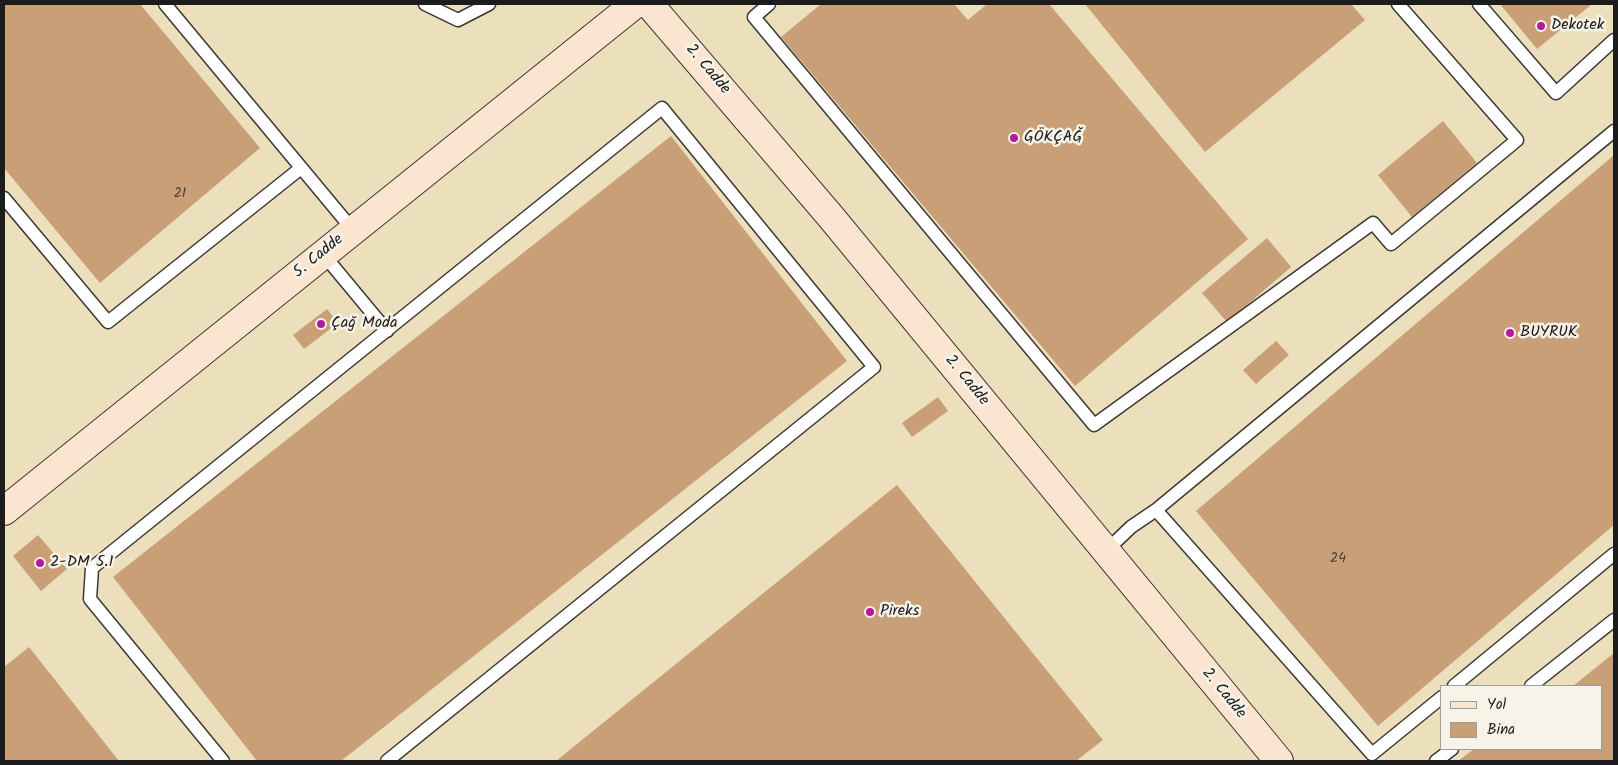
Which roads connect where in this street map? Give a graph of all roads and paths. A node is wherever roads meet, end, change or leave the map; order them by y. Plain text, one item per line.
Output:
1 (165, 4) edge
2 (425, 4) edge
3 (489, 4) edge
4 (636, 4) edge
5 (649, 4) edge
6 (769, 4) edge
7 (1398, 4) edge
8 (1479, 4) edge
9 (1614, 40) edge
10 (1614, 131) edge
11 (301, 168) junction
12 (4, 198) edge
13 (353, 230) junction
14 (323, 254) junction
15 (387, 331) junction
16 (1156, 510) junction
17 (4, 511) edge
18 (1106, 551) junction
19 (1614, 554) edge
20 (1614, 620) edge
21 (1455, 685) edge
22 (1532, 685) edge
23 (1440, 699) edge
24 (1451, 750) edge
25 (223, 761) edge
26 (387, 761) edge
27 (1279, 761) edge
28 (1436, 761) edge

1 - 11 lane
2 - 3 lane
4 - 13 street, 5. Cadde
5 - 18 street, 2. Cadde
6 - 7 lane
8 - 9 lane
10 - 16 lane
11 - 12 lane
11 - 13 lane
13 - 14 street, 5. Cadde
14 - 15 lane
14 - 17 street, 5. Cadde
15 - 25 lane
15 - 26 lane
16 - 18 lane
16 - 23 lane
18 - 27 street, 2. Cadde
19 - 21 lane
20 - 22 lane
24 - 28 lane

